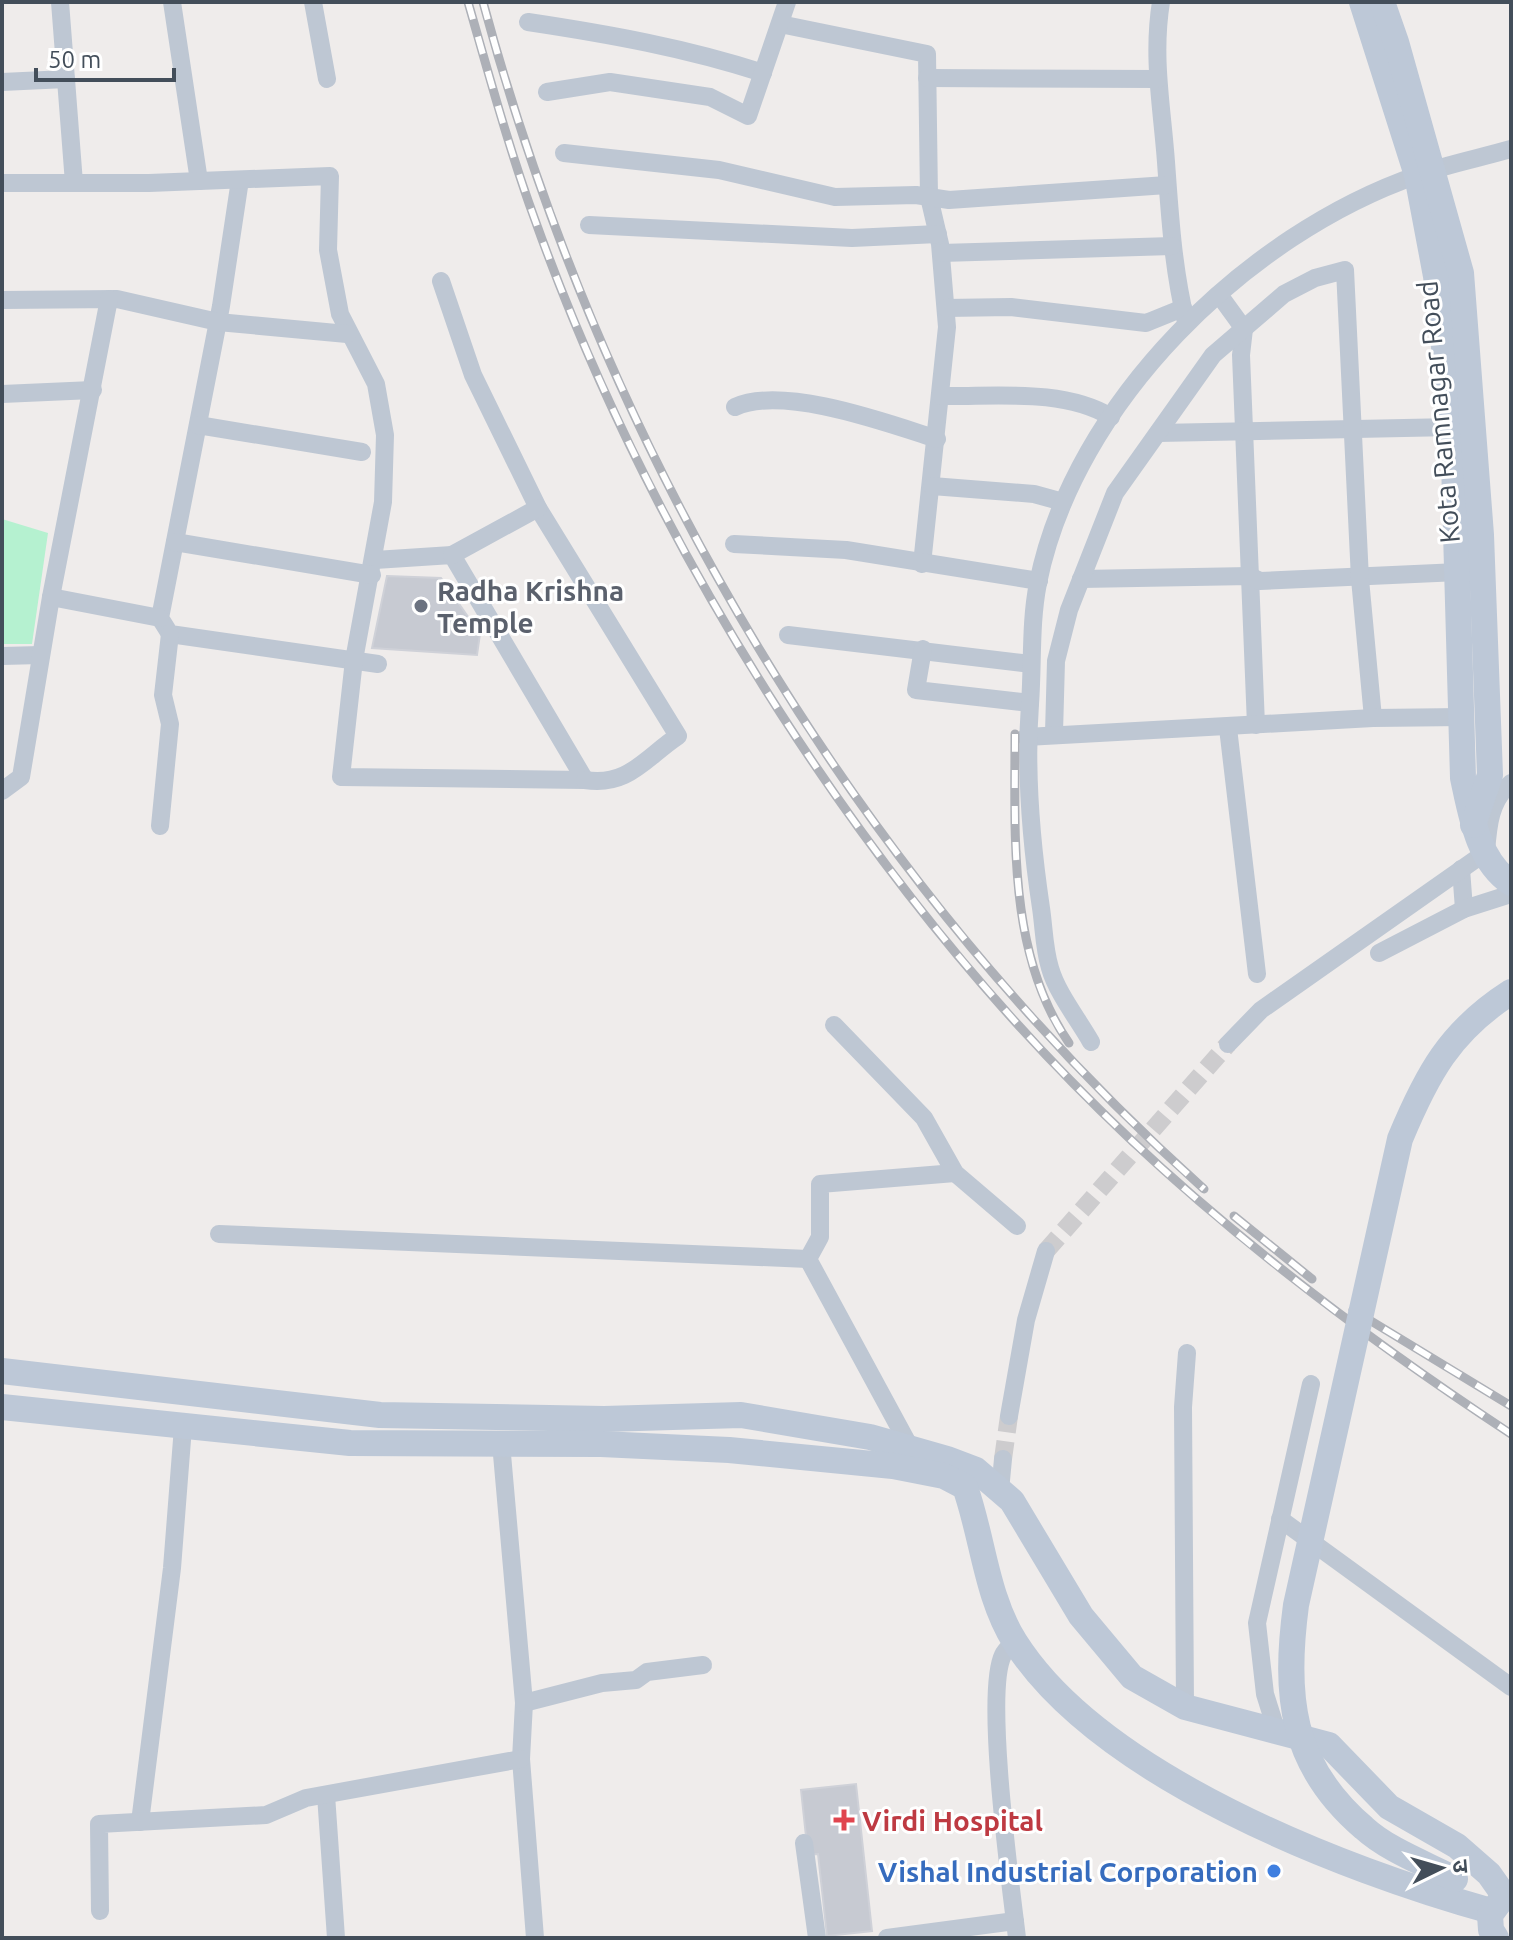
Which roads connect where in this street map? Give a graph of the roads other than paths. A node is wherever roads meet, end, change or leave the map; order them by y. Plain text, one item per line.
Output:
1 (60, 2) edge
2 (172, 2) edge
3 (313, 2) edge
4 (787, 2) edge
5 (1161, 2) edge
6 (1362, 2) edge
7 (1382, 2) edge
8 (528, 22) dead end
9 (780, 24) junction
10 (763, 73) junction
11 (927, 78) junction
12 (66, 79) junction
13 (327, 79) dead end
14 (1158, 79) junction
15 (2, 82) edge
16 (547, 92) dead end
17 (1511, 149) edge
18 (564, 153) dead end
19 (1424, 173) junction
20 (240, 180) junction
21 (199, 181) junction
22 (2, 183) edge
23 (74, 183) junction
24 (1167, 185) junction
25 (929, 197) junction
26 (589, 225) dead end
27 (939, 243) junction
28 (1172, 246) junction
29 (441, 281) dead end
30 (1220, 296) junction
31 (109, 299) junction
32 (2, 300) edge
33 (946, 308) junction
34 (1184, 315) junction
35 (218, 322) junction
36 (1146, 323) junction
37 (1244, 329) junction
38 (347, 334) junction
39 (1164, 347) junction
40 (93, 390) junction
41 (2, 394) edge
42 (941, 396) junction
43 (735, 407) dead end
44 (1111, 417) junction
45 (198, 425) junction
46 (1453, 427) junction
47 (1353, 429) junction
48 (1158, 433) junction
49 (1244, 434) junction
50 (937, 439) junction
51 (362, 452) dead end
52 (932, 486) junction
53 (1063, 502) junction
54 (538, 508) junction
55 (175, 542) junction
56 (734, 544) dead end
57 (452, 555) junction
58 (922, 564) junction
59 (374, 568) junction
60 (1459, 572) junction
61 (1250, 576) junction
62 (1081, 579) junction
63 (1360, 579) junction
64 (1039, 581) junction
65 (51, 597) junction
66 (160, 618) junction
67 (170, 634) junction
68 (788, 635) dead end
69 (923, 649) junction
70 (41, 655) junction
71 (2, 656) edge
72 (354, 660) junction
73 (378, 664) dead end
74 (1031, 664) junction
75 (1030, 703) junction
76 (1463, 717) junction
77 (1373, 718) junction
78 (1256, 725) junction
79 (1228, 728) junction
80 (1054, 733) junction
81 (1026, 737) junction
82 (585, 780) junction
83 (1511, 783) edge
84 (2, 791) edge
85 (1473, 825) junction
86 (160, 826) dead end
87 (1486, 852) junction
88 (1461, 869) junction
89 (1511, 883) edge
90 (1511, 894) edge
91 (1464, 909) junction
92 (1379, 953) dead end
93 (1257, 974) dead end
94 (1511, 992) edge
95 (834, 1025) dead end
96 (1091, 1042) dead end
97 (1228, 1044) tunnel mouth
98 (955, 1173) junction
99 (1017, 1226) dead end
100 (219, 1234) dead end
101 (1046, 1251) tunnel mouth
102 (808, 1259) junction
103 (1187, 1353) dead end
104 (2, 1371) edge
105 (1311, 1384) dead end
106 (2, 1407) edge
107 (1009, 1416) tunnel mouth
108 (183, 1427) junction
109 (501, 1443) junction
110 (911, 1449) junction
111 (1003, 1459) tunnel mouth
112 (970, 1479) junction
113 (1000, 1491) junction
114 (1280, 1519) junction
115 (1015, 1641) junction
116 (703, 1665) dead end
117 (1511, 1687) edge
118 (524, 1703) junction
119 (1185, 1707) junction
120 (1276, 1729) junction
121 (521, 1759) junction
122 (326, 1795) junction
123 (140, 1822) junction
124 (804, 1843) dead end
125 (100, 1911) dead end
126 (1497, 1916) edge
127 (1016, 1930) edge
128 (336, 1938) edge
129 (535, 1938) edge
130 (817, 1938) edge
131 (887, 1938) edge

1 - 12 street
2 - 21 street
3 - 13 street
4 - 9 street
5 - 14 street
6 - 19 street
7 - 19 street, Kota Ramnagar Road
8 - 10 street
9 - 10 street
9 - 11 street
10 - 16 street
11 - 14 street
11 - 25 street
12 - 15 street
12 - 23 street
14 - 24 street
17 - 19 street
18 - 25 street
19 - 30 street
19 - 46 street
19 - 85 street, Kota Ramnagar Road
20 - 21 street
20 - 35 street
20 - 38 street
21 - 23 street
22 - 23 street
24 - 25 street
24 - 28 street
25 - 27 street
26 - 27 street
27 - 28 street
27 - 33 street
28 - 34 street
29 - 54 street
30 - 34 street
30 - 37 street
31 - 32 street
31 - 35 street
31 - 40 street
33 - 36 street
33 - 42 street
34 - 36 street
34 - 39 street
35 - 38 street
35 - 45 street
36 - 39 street
37 - 47 street
37 - 48 street
37 - 49 street
38 - 59 street
39 - 44 street
40 - 41 street
40 - 65 street
42 - 44 street
42 - 50 street
43 - 50 street
44 - 53 street
45 - 51 street
45 - 55 street
46 - 47 street
46 - 60 street
47 - 49 street
47 - 63 street
48 - 49 street
48 - 62 street
49 - 61 street
50 - 52 street
52 - 53 street
52 - 58 street
53 - 64 street
54 - 57 street
54 - 82 street
55 - 59 street
55 - 66 street
56 - 58 street
57 - 59 street
57 - 82 street
58 - 64 street
59 - 72 street
60 - 63 street
60 - 76 street
61 - 62 street
61 - 63 street
61 - 78 street
62 - 80 street
63 - 77 street
64 - 74 street
65 - 66 street
65 - 70 street
66 - 67 street
67 - 72 street
67 - 86 street
68 - 69 street
69 - 74 street
69 - 75 street
70 - 71 street
70 - 84 street
72 - 73 street
72 - 82 street
74 - 75 street
75 - 81 street
76 - 77 street
76 - 85 street
77 - 78 street
78 - 79 street
79 - 80 street
79 - 93 street
80 - 81 street
81 - 96 street
83 - 87 street
85 - 87 street
87 - 88 street
87 - 89 street
88 - 91 street
88 - 97 street
90 - 91 street
91 - 92 street
94 - 126 street, bridge
95 - 98 street
98 - 99 street
98 - 102 street
100 - 102 street
101 - 107 street
102 - 110 street
103 - 119 street
104 - 110 street
105 - 114 street
106 - 108 street
108 - 109 street
108 - 123 street
109 - 112 street
109 - 118 street
110 - 112 street
111 - 113 street
112 - 113 street
112 - 115 street
113 - 119 street
114 - 117 street
114 - 120 street
115 - 126 street
115 - 127 street
116 - 118 street
118 - 121 street
119 - 120 street
120 - 126 street
121 - 122 street
121 - 129 street
122 - 123 street
122 - 128 street
123 - 125 street
124 - 130 street
127 - 131 street

